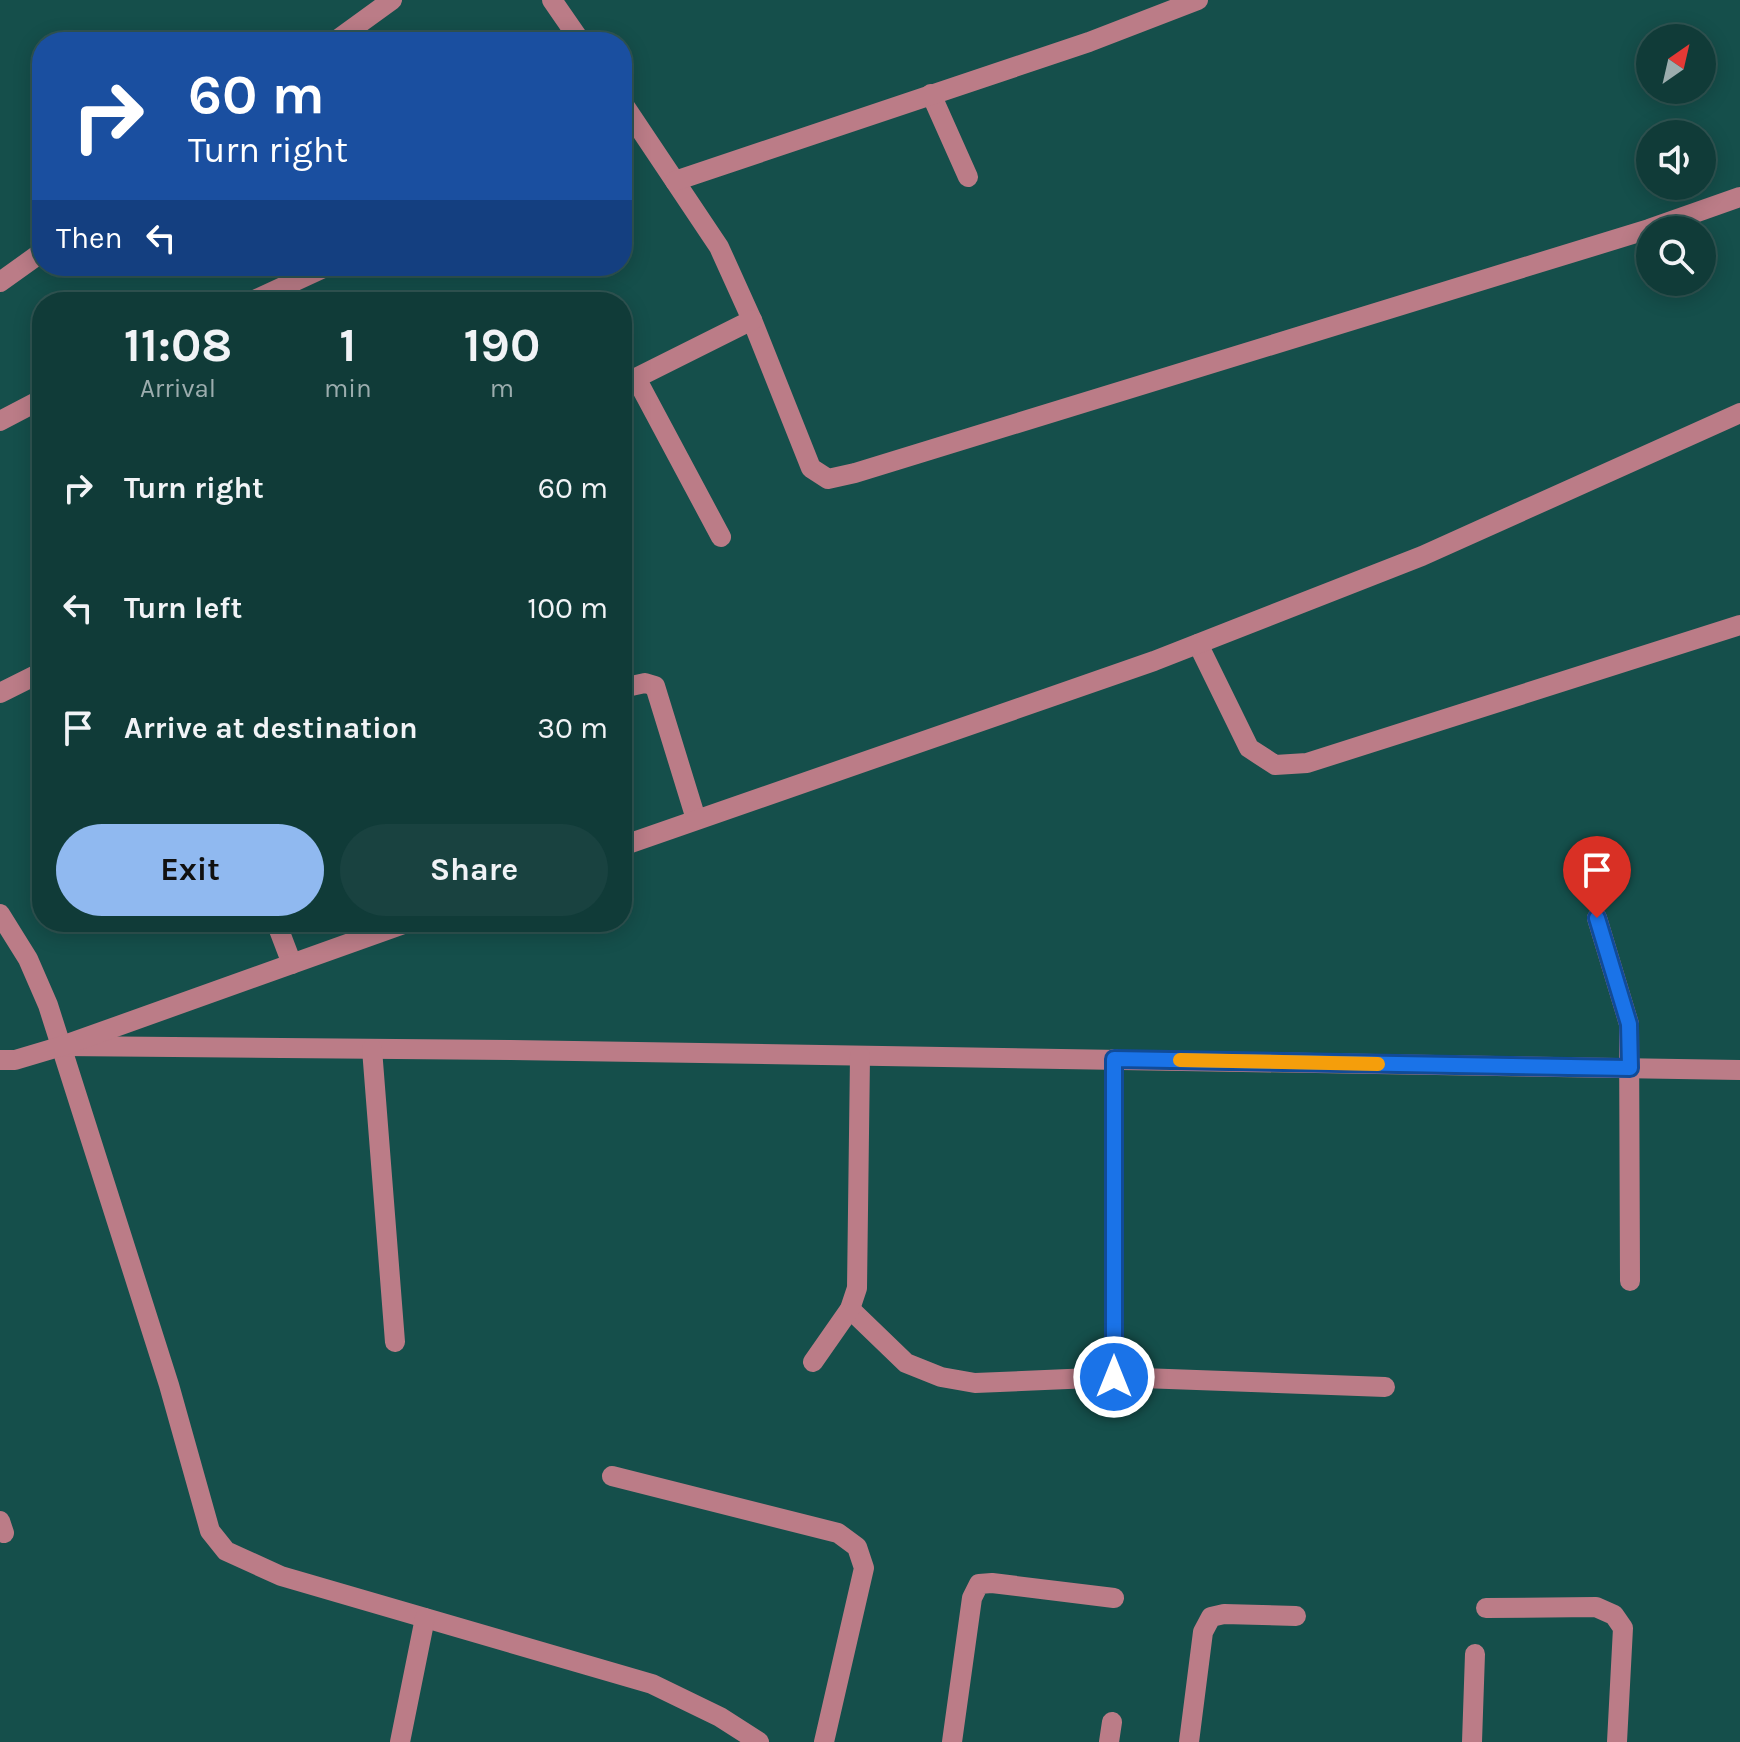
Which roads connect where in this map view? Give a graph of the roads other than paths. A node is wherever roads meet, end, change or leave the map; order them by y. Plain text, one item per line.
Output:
1 (392, 0) edge
2 (552, 0) edge
3 (1198, 0) edge
4 (348, 32) edge
5 (574, 32) edge
6 (931, 94) junction
7 (632, 130) edge
8 (968, 177) dead end
9 (675, 181) junction
10 (1740, 197) edge
11 (32, 259) edge
12 (306, 276) edge
13 (0, 282) edge
14 (272, 292) edge
15 (752, 320) junction
16 (632, 380) edge
17 (632, 386) edge
18 (32, 404) edge
19 (1740, 413) edge
20 (0, 421) edge
21 (721, 537) dead end
22 (1740, 625) edge
23 (1198, 644) junction
24 (32, 677) edge
25 (632, 686) edge
26 (0, 693) edge
27 (696, 819) junction
28 (632, 842) edge
29 (0, 914) edge
30 (1597, 918) dead end
31 (280, 932) edge
32 (381, 932) edge
33 (292, 964) junction
34 (62, 1046) junction
35 (372, 1049) junction
36 (860, 1056) junction
37 (1114, 1059) junction
38 (0, 1060) edge
39 (1630, 1068) junction
40 (1740, 1070) edge
41 (1630, 1281) dead end
42 (850, 1309) junction
43 (395, 1342) dead end
44 (813, 1362) dead end
45 (1114, 1377) junction
46 (1385, 1387) dead end
47 (612, 1476) dead end
48 (1114, 1598) dead end
49 (1486, 1608) dead end
50 (1296, 1616) dead end
51 (425, 1618) junction
52 (1475, 1654) dead end
53 (400, 1742) edge
54 (759, 1742) edge
55 (824, 1742) edge
56 (952, 1742) edge
57 (1189, 1742) edge
58 (1472, 1742) edge
59 (1617, 1742) edge

1 - 4 street
2 - 5 street
3 - 6 street
6 - 8 street
6 - 9 street
7 - 9 street
9 - 15 street
10 - 15 street
11 - 13 street
12 - 14 street
15 - 16 street
17 - 21 street
18 - 20 street
19 - 23 street
22 - 23 street
23 - 27 street
24 - 26 street
25 - 27 street
27 - 28 street
29 - 34 street
30 - 39 street
31 - 33 street
32 - 33 street
33 - 34 street
34 - 35 street
34 - 38 street
34 - 51 street
35 - 36 street
35 - 43 street
36 - 37 street
36 - 42 street
37 - 39 street
37 - 45 street
39 - 40 street
39 - 41 street
42 - 44 street
42 - 45 street
45 - 46 street
47 - 55 street
48 - 56 street
49 - 59 street
50 - 57 street
51 - 53 street
51 - 54 street
52 - 58 street

